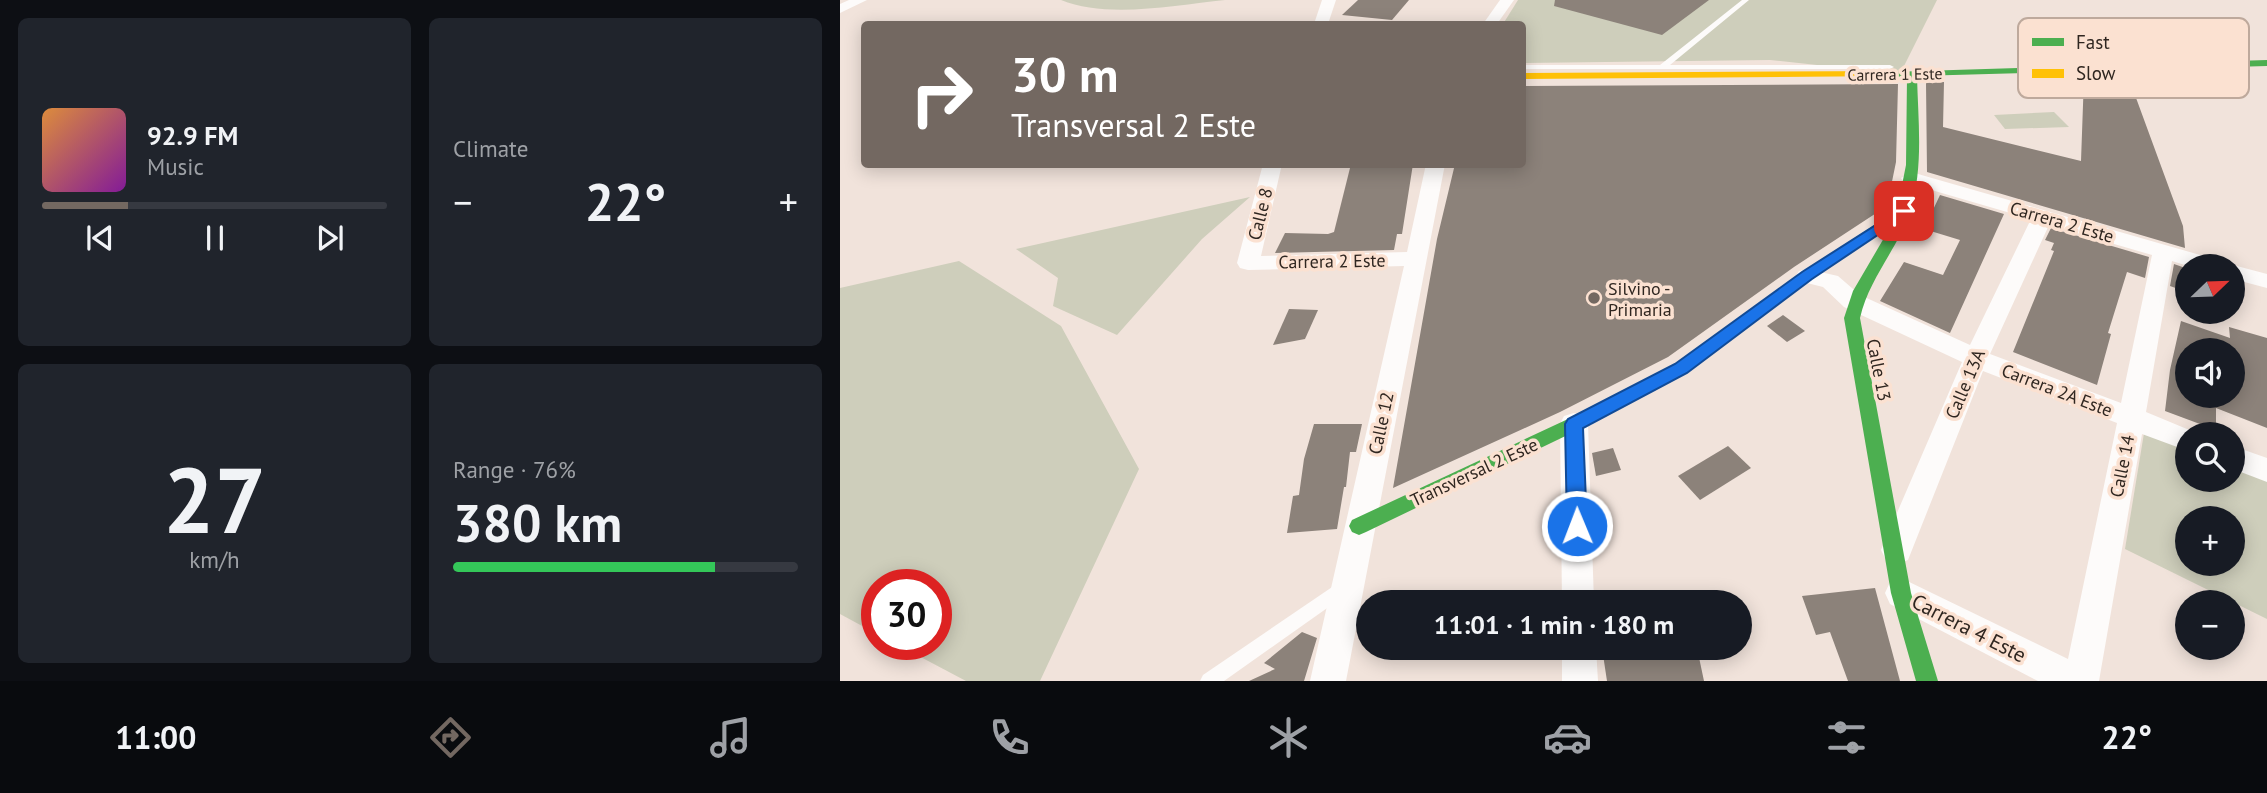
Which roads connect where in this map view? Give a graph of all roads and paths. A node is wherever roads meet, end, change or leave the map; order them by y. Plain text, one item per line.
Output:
1 (860, 0) edge
2 (1329, 0) edge
3 (1507, 0) edge
4 (1746, 0) edge
5 (840, 9) edge
6 (1322, 21) edge
7 (1492, 21) edge
8 (2267, 63) edge
9 (2249, 64) edge
10 (2018, 65) edge
11 (1663, 66) junction
12 (1526, 67) edge
13 (2018, 71) edge
14 (1912, 74) junction
15 (1526, 76) edge
16 (1272, 168) edge
17 (1435, 168) edge
18 (1911, 178) junction
19 (1904, 211) junction
20 (2042, 217) junction
21 (2163, 252) junction
22 (2175, 255) edge
23 (1416, 259) junction
24 (1248, 263) joint
25 (2245, 275) edge
26 (1807, 276) junction
27 (2267, 281) edge
28 (1852, 301) junction
29 (1976, 358) junction
30 (2131, 419) junction
31 (1574, 424) junction
32 (2175, 435) edge
33 (2245, 462) edge
34 (2267, 470) edge
35 (1359, 526) junction
36 (1895, 555) junction
37 (1347, 585) junction
38 (1578, 590) edge
39 (1901, 593) junction
40 (1580, 660) edge
41 (1209, 681) edge
42 (1328, 681) edge
43 (1580, 681) edge
44 (1927, 681) edge
45 (2074, 681) edge
46 (2081, 681) edge

1 - 5 street
2 - 6 street
3 - 7 street
4 - 11 lane
8 - 9 street, Carrera 1 Este
10 - 11 lane
11 - 12 lane
13 - 14 street, Carrera 1 Este
14 - 15 street, Carrera 1 Este
14 - 18 street
16 - 24 street, Calle 8
17 - 23 street, Calle 12
18 - 19 street
18 - 20 street, Carrera 2 Este
19 - 26 street, Transversal 2 Este
19 - 28 street
20 - 21 street, Carrera 2 Este
20 - 29 street, Calle 13A
21 - 22 street, Carrera 2 Este
21 - 30 street, Calle 14
23 - 24 street, Carrera 2 Este
23 - 35 street, Calle 12
25 - 27 street
26 - 28 street, Carrera 2A Este
26 - 31 street, Transversal 2 Este
28 - 29 street, Carrera 2A Este
28 - 36 street, Calle 13
29 - 30 street, Carrera 2A Este
29 - 36 street, Calle 13A
30 - 32 street, Carrera 2A Este
30 - 46 street, Calle 14
31 - 35 street, Transversal 2 Este
31 - 38 street
33 - 34 street
35 - 37 street, Calle 12
36 - 39 street, Calle 13
37 - 41 lane
37 - 42 street, Calle 12
39 - 44 street, Calle 13
39 - 45 street, Carrera 4 Este
40 - 43 street

